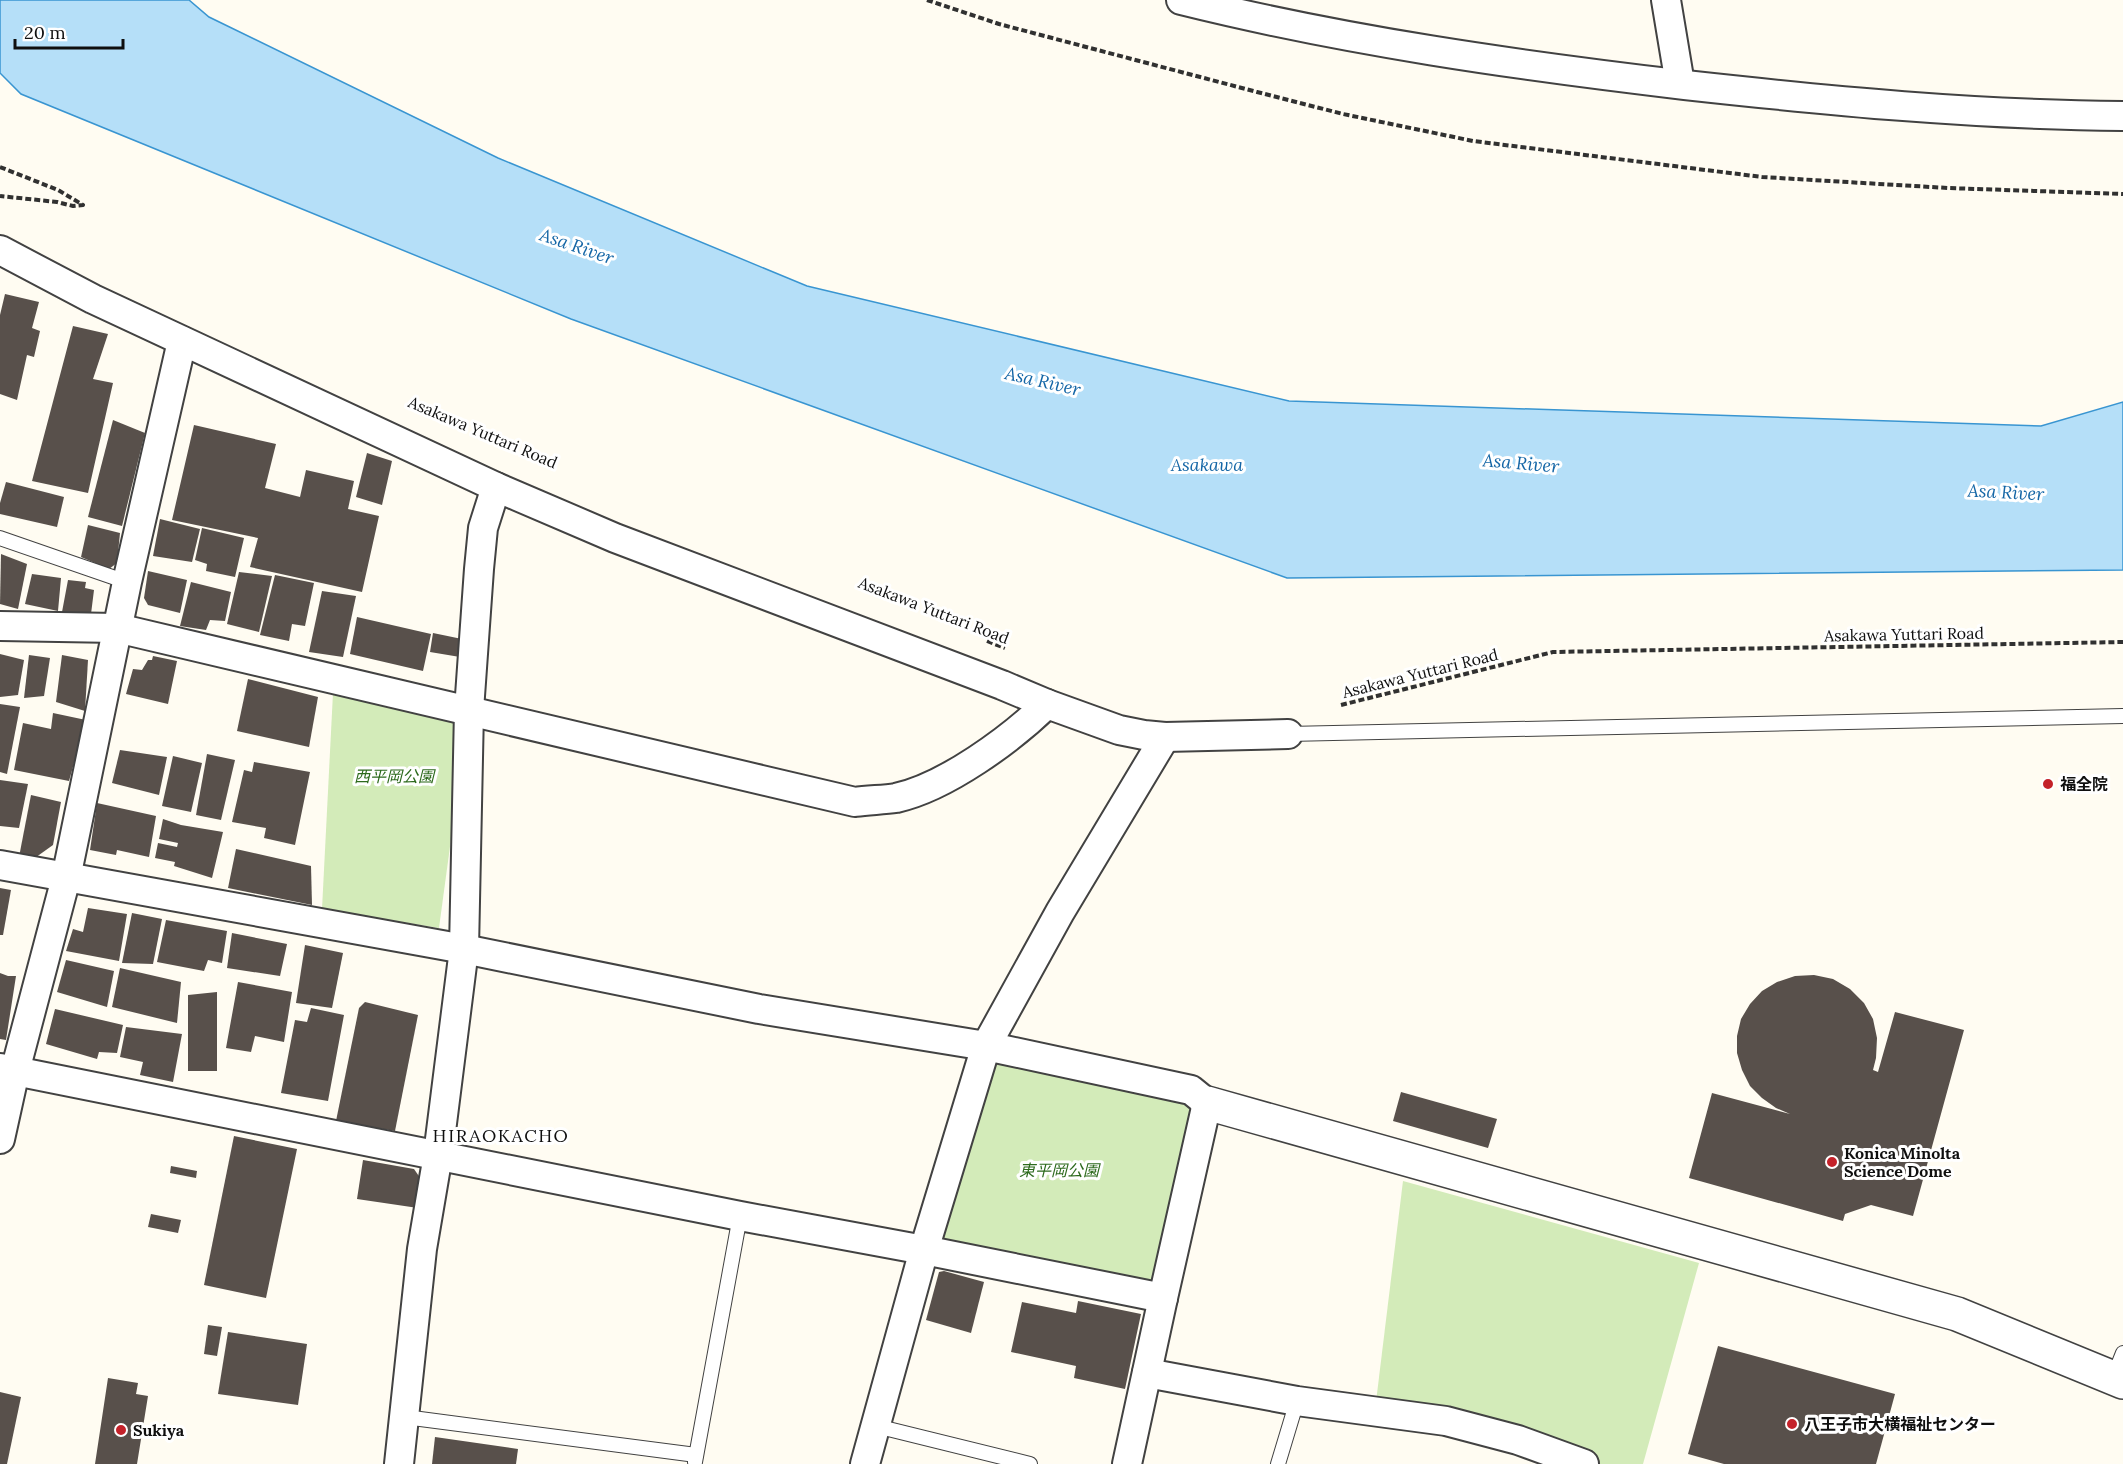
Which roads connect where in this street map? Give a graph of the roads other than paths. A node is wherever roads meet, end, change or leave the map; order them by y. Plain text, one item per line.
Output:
1 (1181, 0) edge
2 (1666, 0) edge
3 (1680, 84) junction
4 (2123, 116) edge
5 (0, 250) edge
6 (182, 341) junction
7 (496, 486) junction
8 (0, 538) edge
9 (127, 582) junction
10 (0, 626) edge
11 (117, 628) junction
12 (1047, 704) junction
13 (469, 710) junction
14 (2123, 716) edge
15 (1288, 734) joint
16 (1165, 736) junction
17 (0, 865) edge
18 (66, 878) junction
19 (464, 950) junction
20 (986, 1046) junction
21 (8, 1069) edge
22 (1207, 1103) junction
23 (0, 1139) edge
24 (438, 1155) junction
25 (740, 1216) junction
26 (924, 1250) junction
27 (1162, 1298) junction
28 (2120, 1371) edge
29 (1148, 1373) junction
30 (1297, 1401) junction
31 (405, 1417) junction
32 (876, 1426) junction
33 (695, 1460) edge
34 (399, 1464) edge
35 (864, 1464) edge
36 (1030, 1464) edge
37 (1127, 1464) edge
38 (1278, 1464) edge
39 (1584, 1464) edge

1 - 3 street
2 - 3 street
3 - 4 street
5 - 6 street
6 - 7 street
6 - 9 street
7 - 12 street
7 - 13 street
8 - 9 lane
9 - 11 street
10 - 11 street
11 - 13 street
11 - 18 street
12 - 13 street
12 - 16 street
13 - 19 street
14 - 15 lane
15 - 16 street
16 - 20 street
17 - 18 street
18 - 19 street
18 - 21 street
19 - 20 street
19 - 24 street
20 - 22 street
20 - 26 street
21 - 23 street
21 - 24 street
22 - 27 street
22 - 28 street
24 - 25 street
24 - 31 street
25 - 26 street
25 - 33 lane
26 - 27 street
26 - 32 street
27 - 29 street
29 - 30 street
29 - 37 street
30 - 38 lane
30 - 39 street
31 - 33 lane
31 - 34 street
32 - 35 street
32 - 36 lane

